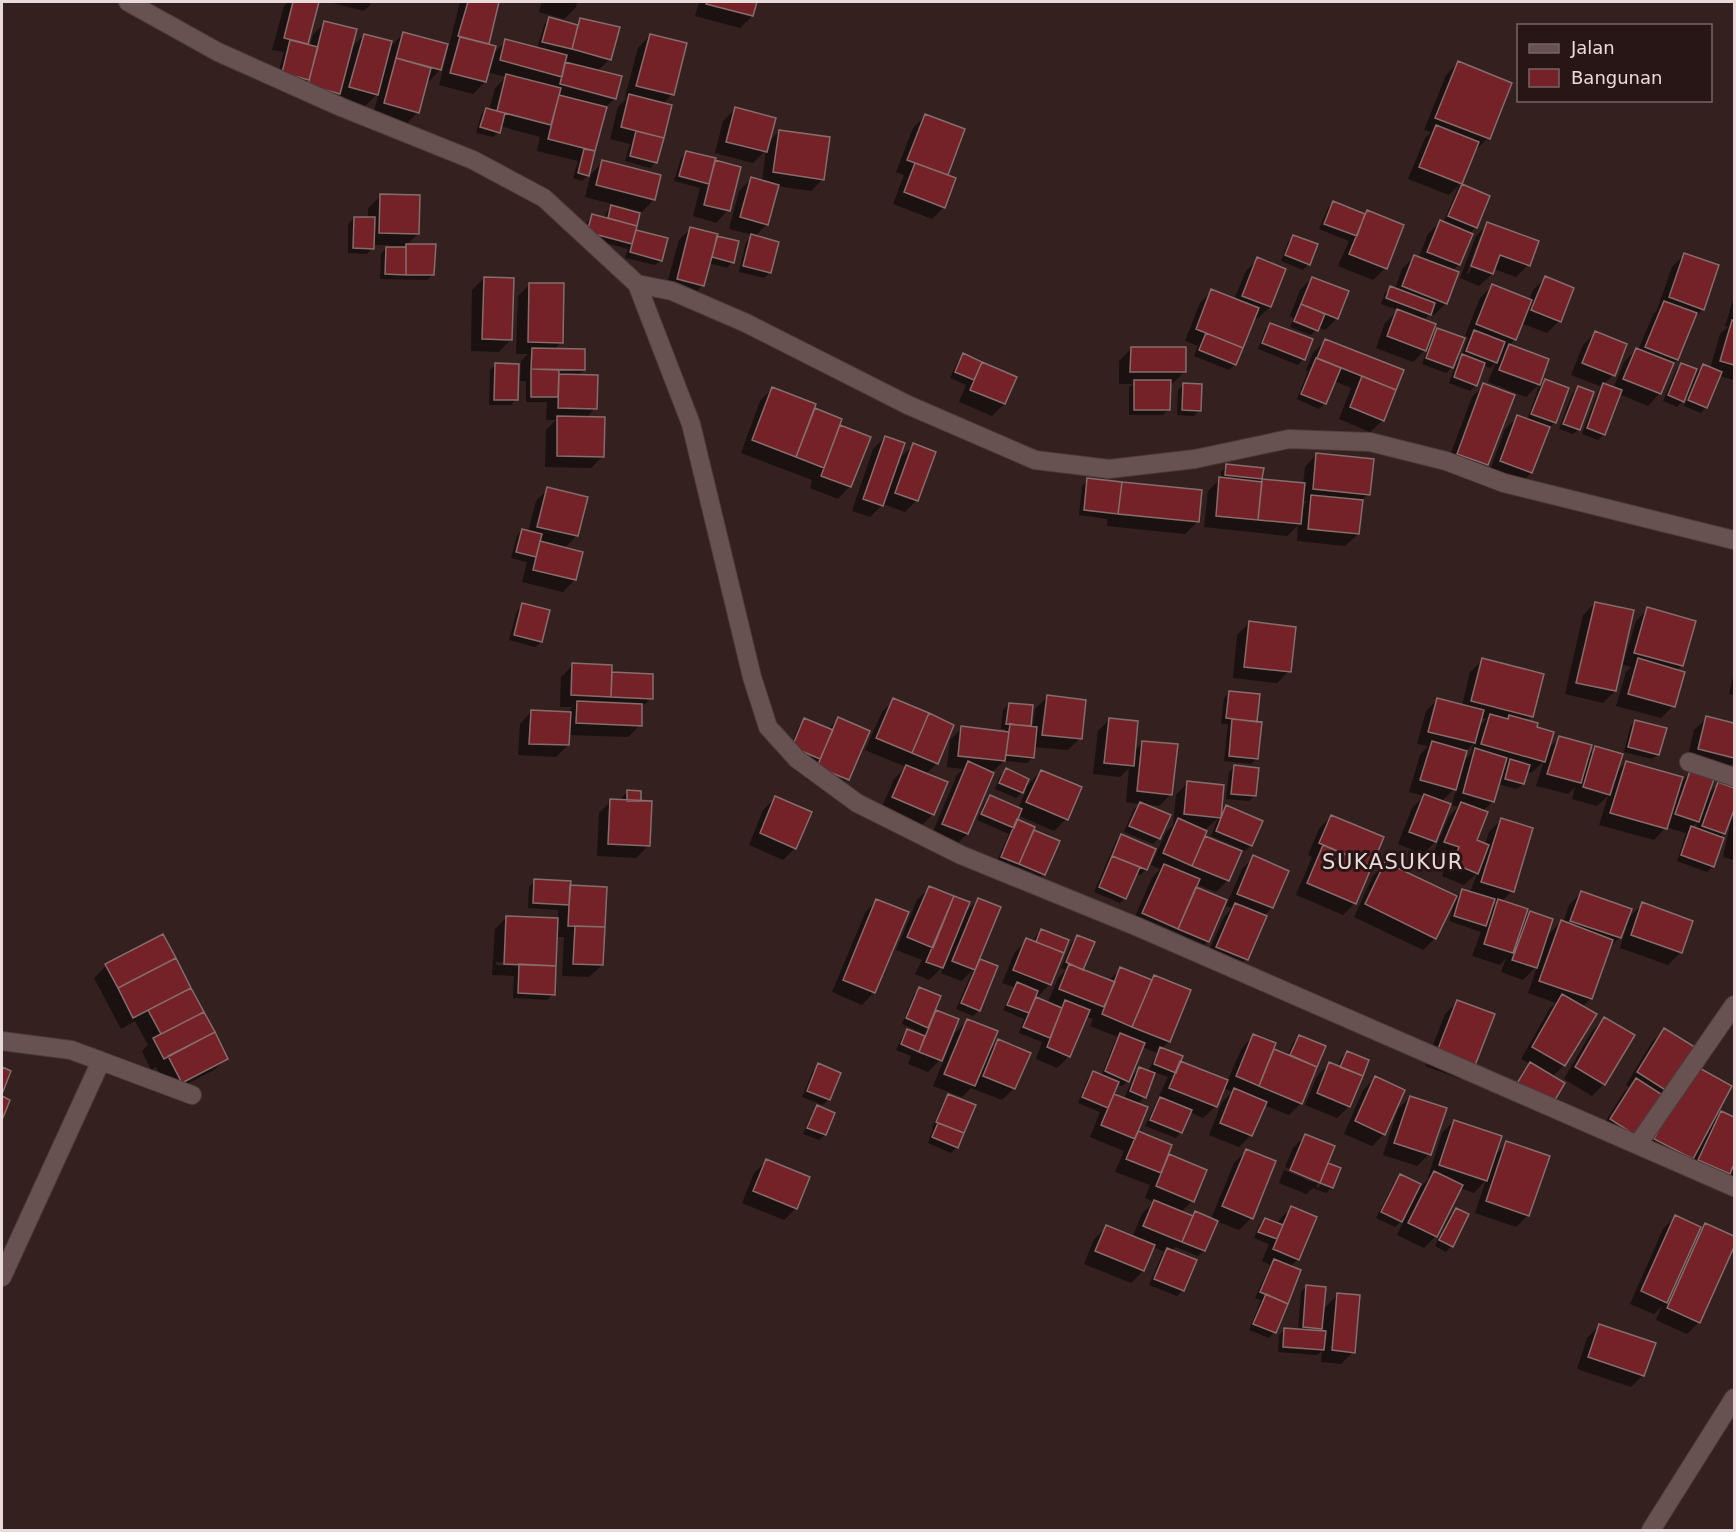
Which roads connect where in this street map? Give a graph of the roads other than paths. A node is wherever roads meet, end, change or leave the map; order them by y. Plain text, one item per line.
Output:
1 (128, 2) edge
2 (637, 284) junction
3 (1734, 540) edge
4 (1689, 762) dead end
5 (1734, 777) edge
6 (1734, 1005) edge
7 (2, 1041) edge
8 (100, 1061) junction
9 (192, 1095) dead end
10 (1638, 1144) junction
11 (1734, 1187) edge
12 (2, 1277) edge
13 (1734, 1398) edge
14 (1651, 1530) edge

1 - 2 street
2 - 3 street
2 - 10 street
4 - 5 street
6 - 10 street
7 - 8 street
8 - 9 street
8 - 12 street
10 - 11 street
13 - 14 street

